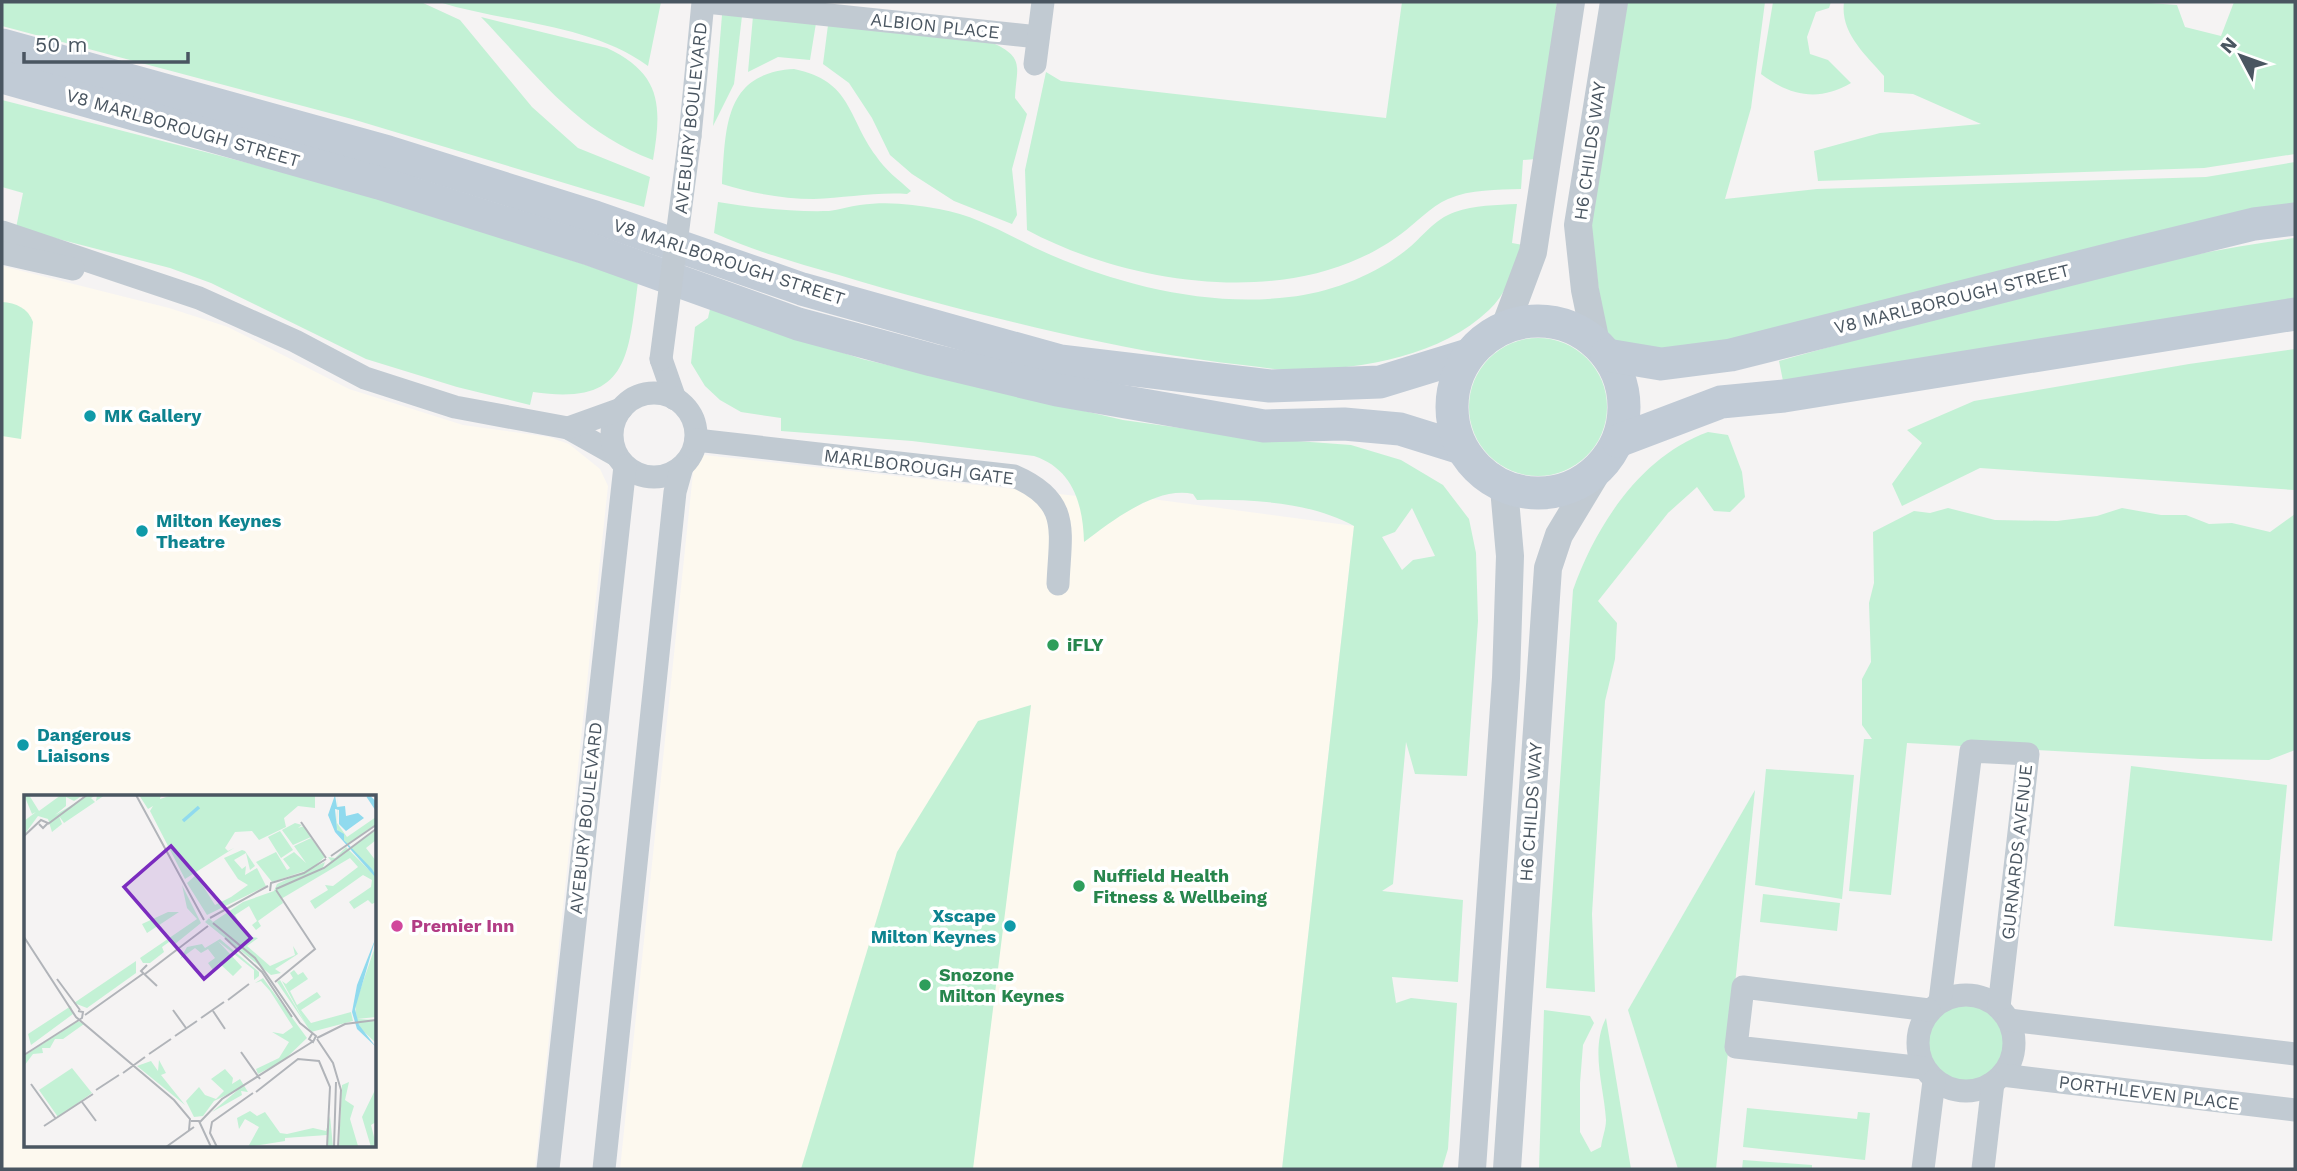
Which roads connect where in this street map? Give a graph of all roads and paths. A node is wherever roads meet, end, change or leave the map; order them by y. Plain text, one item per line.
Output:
1 (705, 2) edge
2 (1043, 2) edge
3 (1571, 2) edge
4 (1614, 2) edge
5 (1038, 37) junction
6 (2, 45) edge
7 (1035, 64) dead end
8 (2, 77) edge
9 (2295, 219) edge
10 (8, 244) edge
11 (2295, 314) edge
12 (1506, 327) junction
13 (1602, 349) junction
14 (1468, 355) junction
15 (662, 359) junction
16 (642, 395) junction
17 (675, 399) junction
18 (621, 408) junction
19 (568, 428) junction
20 (696, 440) junction
21 (1461, 448) junction
22 (1609, 454) junction
23 (621, 460) junction
24 (681, 467) junction
25 (1504, 488) junction
26 (1058, 584) dead end
27 (1935, 1006) junction
28 (2004, 1013) junction
29 (2295, 1055) edge
30 (1929, 1074) junction
31 (1997, 1079) junction
32 (2295, 1110) edge
33 (548, 1169) edge
34 (604, 1169) edge
35 (1472, 1169) edge
36 (1507, 1169) edge
37 (1923, 1169) edge
38 (1983, 1169) edge

1 - 5 street, ALBION PLACE
1 - 15 street, AVEBURY BOULEVARD, bridge
2 - 5 street
3 - 12 street
4 - 13 street, H6 CHILDS WAY
5 - 7 street
6 - 14 main road, V8 MARLBOROUGH STREET
8 - 21 main road, V8 MARLBOROUGH STREET
9 - 13 main road, V8 MARLBOROUGH STREET
10 - 19 street
11 - 22 main road
12 - 13 main road
12 - 14 main road
13 - 22 main road
14 - 21 main road
15 - 16 street, AVEBURY BOULEVARD
15 - 17 street, AVEBURY BOULEVARD
16 - 17 street
16 - 18 street
17 - 20 street
18 - 19 street
18 - 23 street
19 - 23 street
20 - 24 street
20 - 26 street, MARLBOROUGH GATE
21 - 25 main road
22 - 25 main road
22 - 36 street, H6 CHILDS WAY
23 - 24 street
23 - 33 street, AVEBURY BOULEVARD
24 - 34 street
25 - 35 street, H6 CHILDS WAY
27 - 28 street
27 - 28 street, GURNARDS AVENUE
27 - 30 street
27 - 30 street
28 - 29 street
28 - 31 street
30 - 31 street
30 - 37 street
31 - 32 street, PORTHLEVEN PLACE
31 - 38 street

